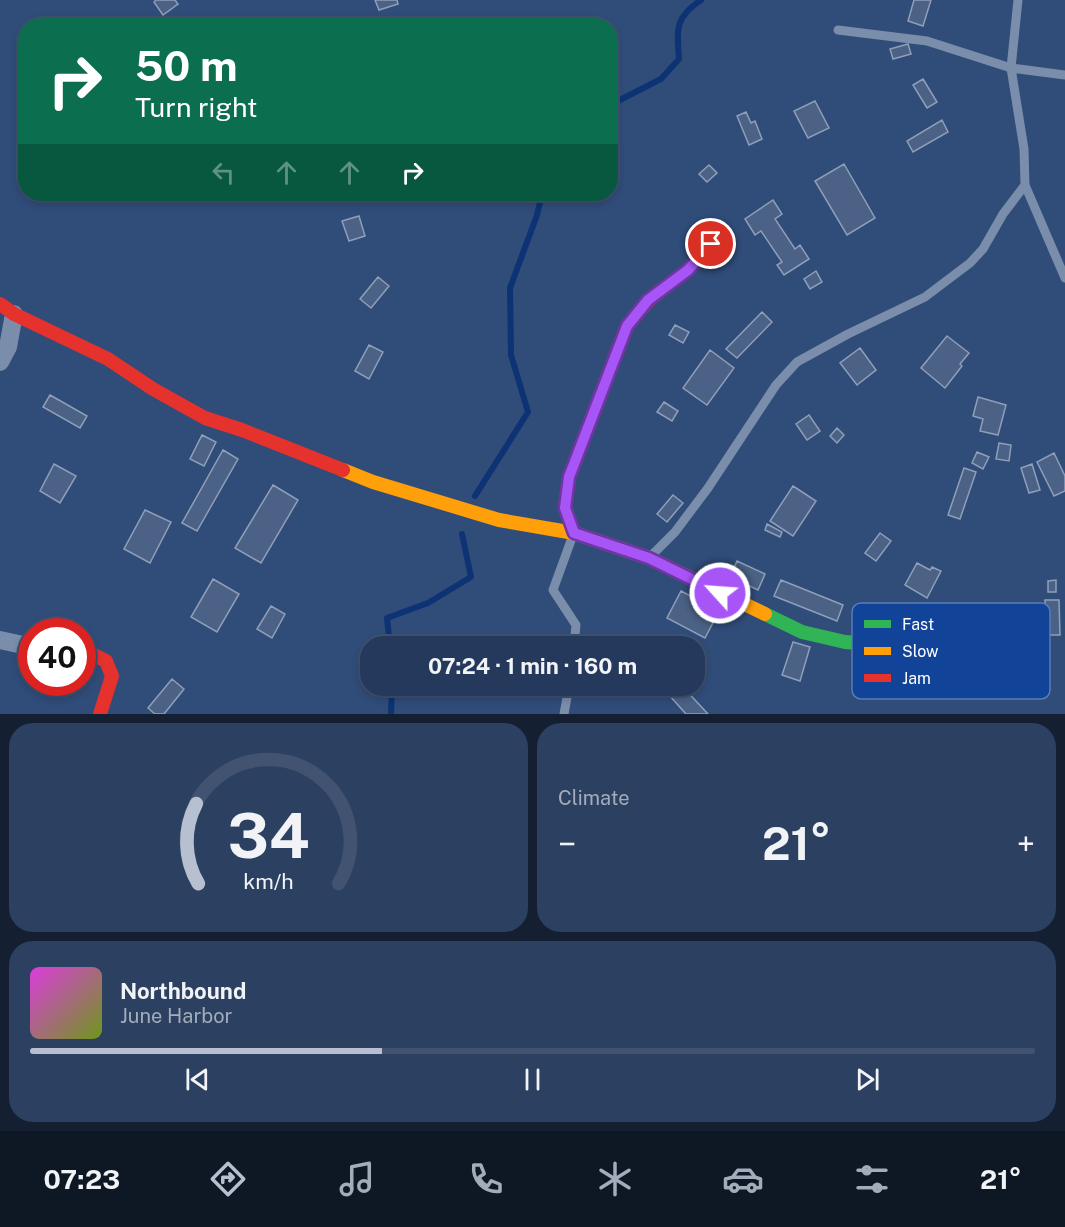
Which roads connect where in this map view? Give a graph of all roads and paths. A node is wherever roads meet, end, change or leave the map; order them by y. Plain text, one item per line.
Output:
1 (1018, 0) edge
2 (838, 30) dead end
3 (1011, 68) junction
4 (1065, 75) edge
5 (1025, 185) junction
6 (711, 244) dead end
7 (1065, 278) edge
8 (7, 309) edge
9 (0, 362) edge
10 (574, 533) junction
11 (649, 558) junction
12 (575, 636) edge
13 (0, 640) edge
14 (852, 643) edge
15 (18, 644) edge
16 (96, 656) edge
17 (567, 696) edge
18 (99, 714) edge
19 (564, 714) edge

1 - 3 lane
2 - 3 lane
3 - 4 lane
3 - 5 lane
5 - 7 lane
5 - 11 lane
6 - 10 street
8 - 9 street
8 - 10 street
10 - 11 street
10 - 12 lane
11 - 14 street
13 - 15 street
16 - 18 street
17 - 19 lane

